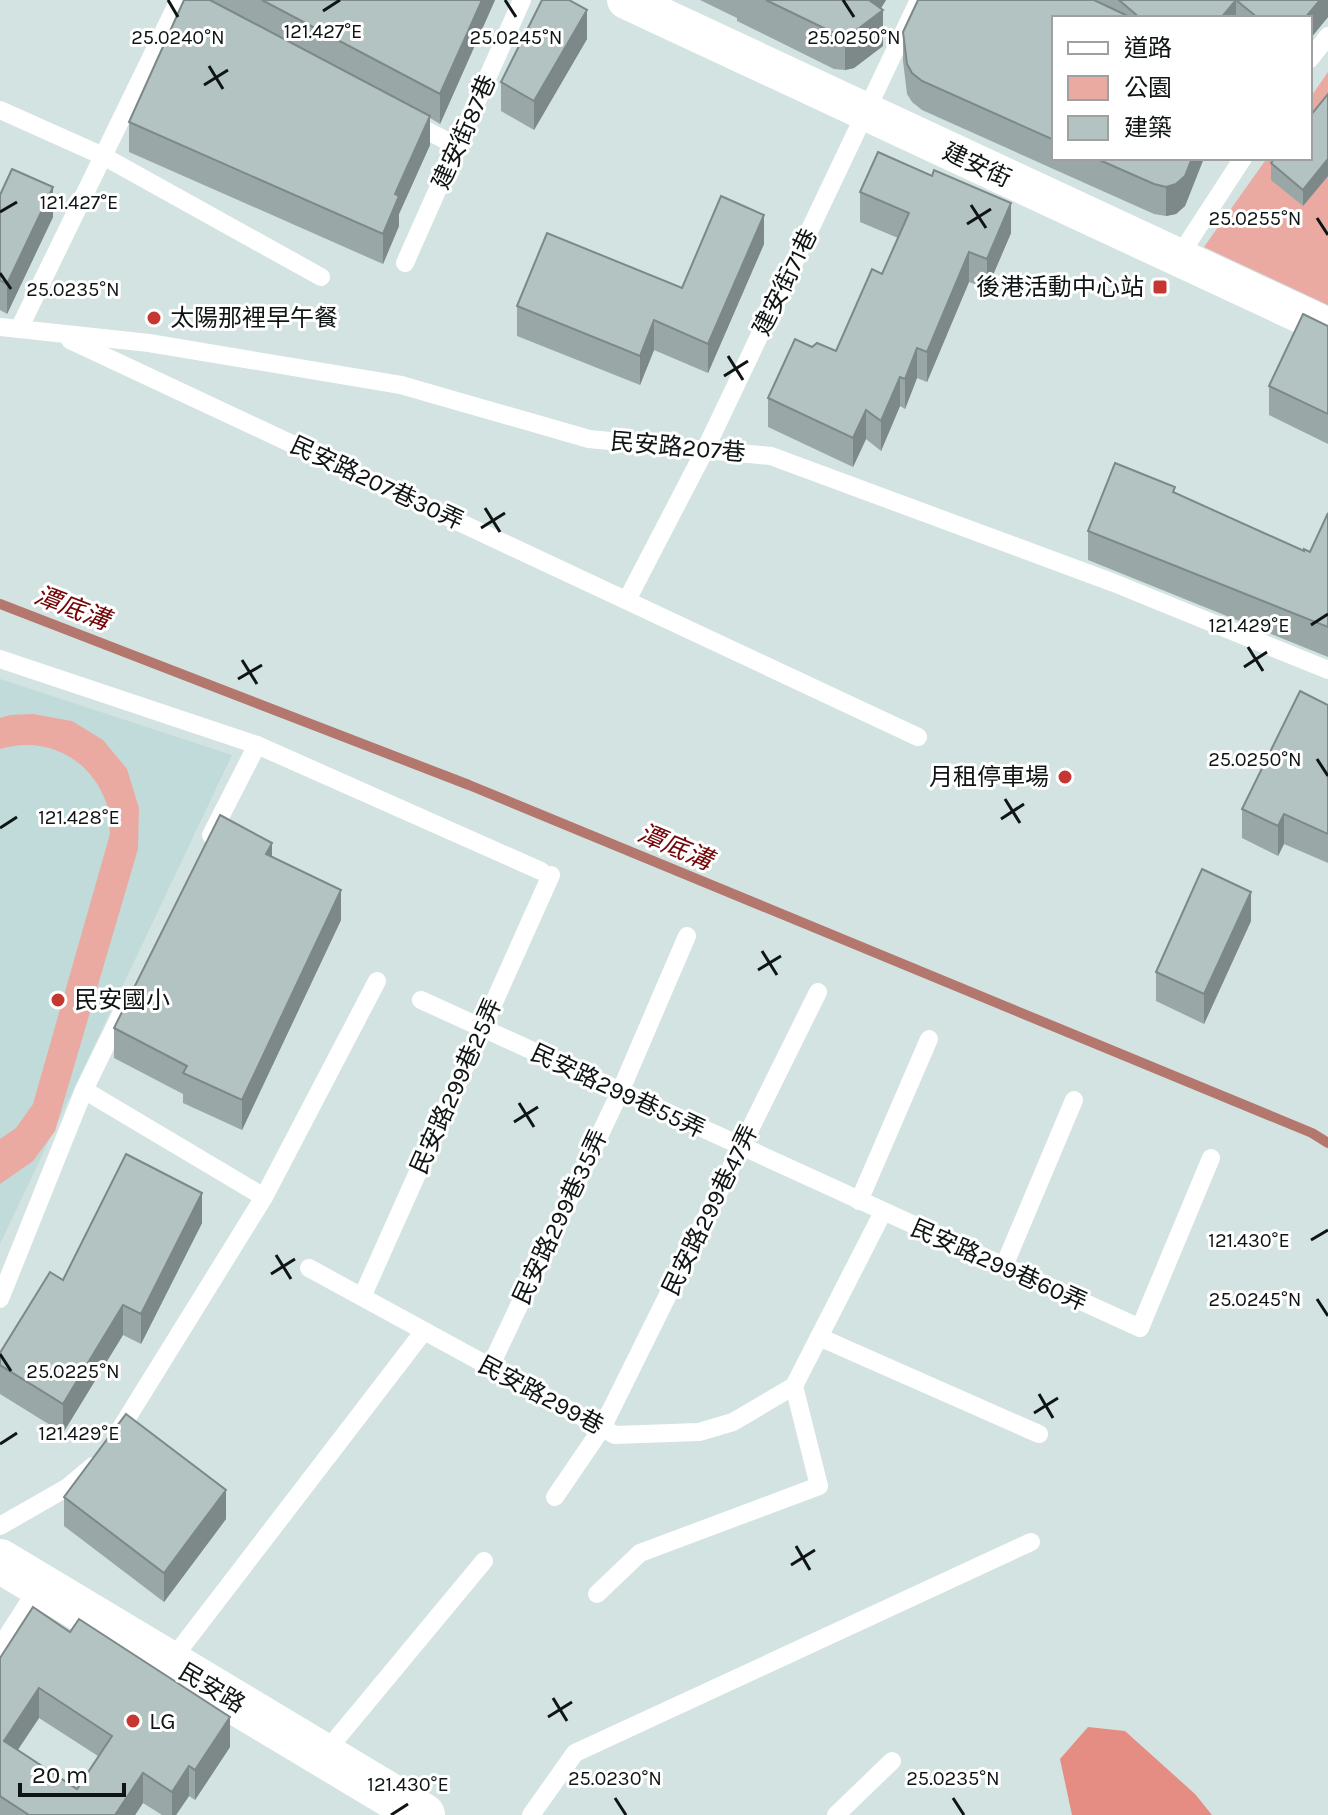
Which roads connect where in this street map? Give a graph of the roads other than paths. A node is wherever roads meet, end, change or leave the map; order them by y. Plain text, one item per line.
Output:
1 (522, 0) edge
2 (626, 0) edge
3 (919, 0) edge
4 (184, 2) edge
5 (1328, 36) edge
6 (1312, 56) edge
7 (0, 110) edge
8 (388, 110) edge
9 (866, 113) junction
10 (457, 146) junction
11 (103, 156) junction
12 (1242, 160) edge
13 (1178, 258) junction
14 (405, 263) dead end
15 (321, 277) dead end
16 (0, 327) edge
17 (1328, 327) edge
18 (19, 329) junction
19 (53, 332) junction
20 (705, 450) junction
21 (627, 600) junction
22 (0, 659) edge
23 (1328, 670) edge
24 (918, 737) dead end
25 (257, 745) junction
26 (201, 855) edge
27 (687, 936) dead end
28 (377, 981) dead end
29 (818, 992) dead end
30 (132, 993) edge
31 (421, 1000) dead end
32 (482, 1029) junction
33 (929, 1039) dead end
34 (84, 1090) junction
35 (620, 1092) junction
36 (1074, 1100) dead end
37 (742, 1147) junction
38 (1211, 1158) dead end
39 (264, 1197) junction
40 (859, 1201) junction
41 (883, 1212) junction
42 (1004, 1266) junction
43 (309, 1268) dead end
44 (362, 1297) junction
45 (0, 1299) edge
46 (424, 1331) junction
47 (819, 1337) junction
48 (490, 1367) junction
49 (794, 1386) junction
50 (602, 1428) junction
51 (1039, 1434) dead end
52 (555, 1497) dead end
53 (0, 1526) edge
54 (1031, 1542) dead end
55 (0, 1561) edge
56 (484, 1561) dead end
57 (40, 1585) junction
58 (597, 1594) dead end
59 (0, 1647) edge
60 (170, 1662) junction
61 (323, 1755) junction
62 (892, 1761) dead end
63 (423, 1815) edge
64 (531, 1815) edge
65 (836, 1815) edge

1 - 10 lane, 建安街87巷
2 - 9 street, 建安街
3 - 9 lane, 建安街71巷
4 - 11 lane
5 - 6 lane
7 - 11 lane
8 - 10 lane
9 - 13 street, 建安街
9 - 20 lane, 建安街71巷
10 - 14 lane, 建安街87巷
11 - 15 lane
11 - 18 lane
12 - 13 lane
13 - 17 street, 建安街
16 - 18 lane, 民安路207巷
18 - 19 lane, 民安路207巷
19 - 20 lane, 民安路207巷
19 - 21 lane, 民安路207巷30弄
20 - 21 lane, 建安街71巷
20 - 23 lane, 民安路207巷
21 - 24 lane, 民安路207巷30弄
22 - 25 lane
25 - 26 lane
25 - 32 lane, 民安路299巷25弄
27 - 35 lane, 民安路299巷35弄
28 - 39 lane
29 - 37 lane, 民安路299巷47弄
30 - 34 lane
31 - 32 lane, 民安路299巷55弄
32 - 35 lane, 民安路299巷55弄
32 - 44 lane, 民安路299巷25弄
33 - 40 lane
34 - 39 lane
34 - 45 lane
35 - 37 lane, 民安路299巷55弄
35 - 48 lane, 民安路299巷35弄
36 - 42 lane
37 - 40 lane, 民安路299巷55弄
37 - 50 lane, 民安路299巷47弄
38 - 42 lane, 民安路299巷60弄
39 - 53 lane
40 - 41 lane, 民安路299巷60弄
41 - 42 lane, 民安路299巷60弄
41 - 47 lane
43 - 44 lane, 民安路299巷
44 - 46 lane, 民安路299巷
46 - 48 lane, 民安路299巷
46 - 60 lane
47 - 49 lane
47 - 51 lane
48 - 50 lane, 民安路299巷
49 - 50 lane, 民安路299巷
49 - 58 lane
50 - 52 lane, 民安路299巷47弄
54 - 64 lane
55 - 57 street, 民安路
56 - 61 lane
57 - 59 lane
57 - 60 street, 民安路
60 - 61 street, 民安路
61 - 63 street, 民安路
62 - 65 lane

